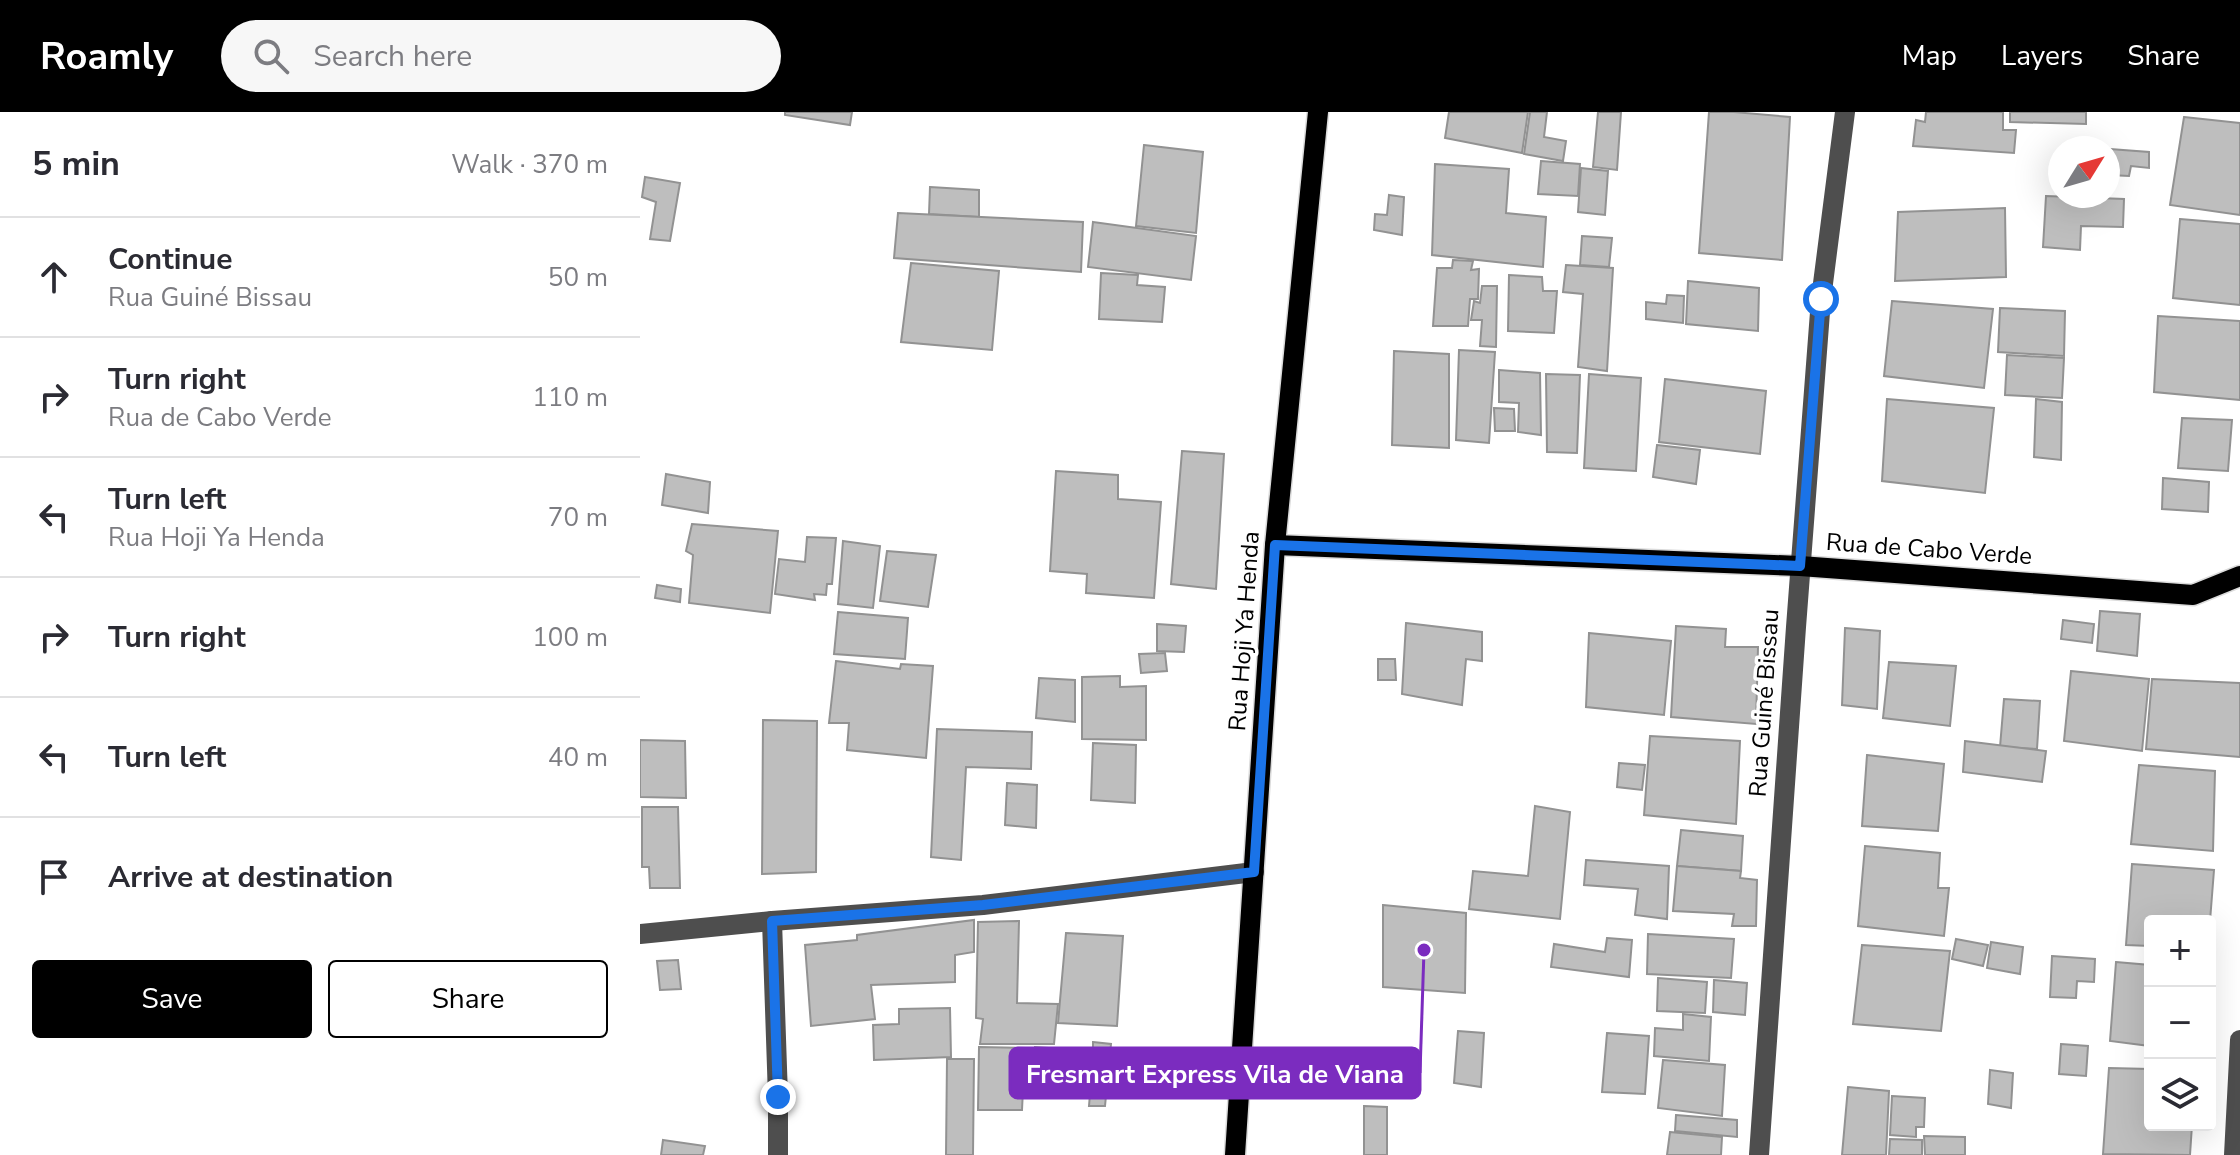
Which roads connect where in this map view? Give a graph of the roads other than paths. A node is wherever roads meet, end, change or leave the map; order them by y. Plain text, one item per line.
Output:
1 (1318, 112) edge
2 (1845, 112) edge
3 (1275, 545) junction
4 (1800, 566) junction
5 (2240, 576) edge
6 (1254, 872) junction
7 (772, 921) junction
8 (640, 934) edge
9 (2240, 1040) edge
10 (778, 1155) edge
11 (1235, 1155) edge
12 (1759, 1155) edge
13 (2234, 1155) edge

1 - 3 main road, Rua Hoji Ya Henda
2 - 4 street, Rua Guiné Bissau
3 - 4 main road, Rua de Cabo Verde
3 - 6 main road, Rua Hoji Ya Henda
4 - 5 main road, Rua de Cabo Verde
4 - 12 street, Rua Guiné Bissau
6 - 7 street
6 - 11 main road, Rua Hoji Ya Henda
7 - 8 street
7 - 10 street
9 - 13 street

